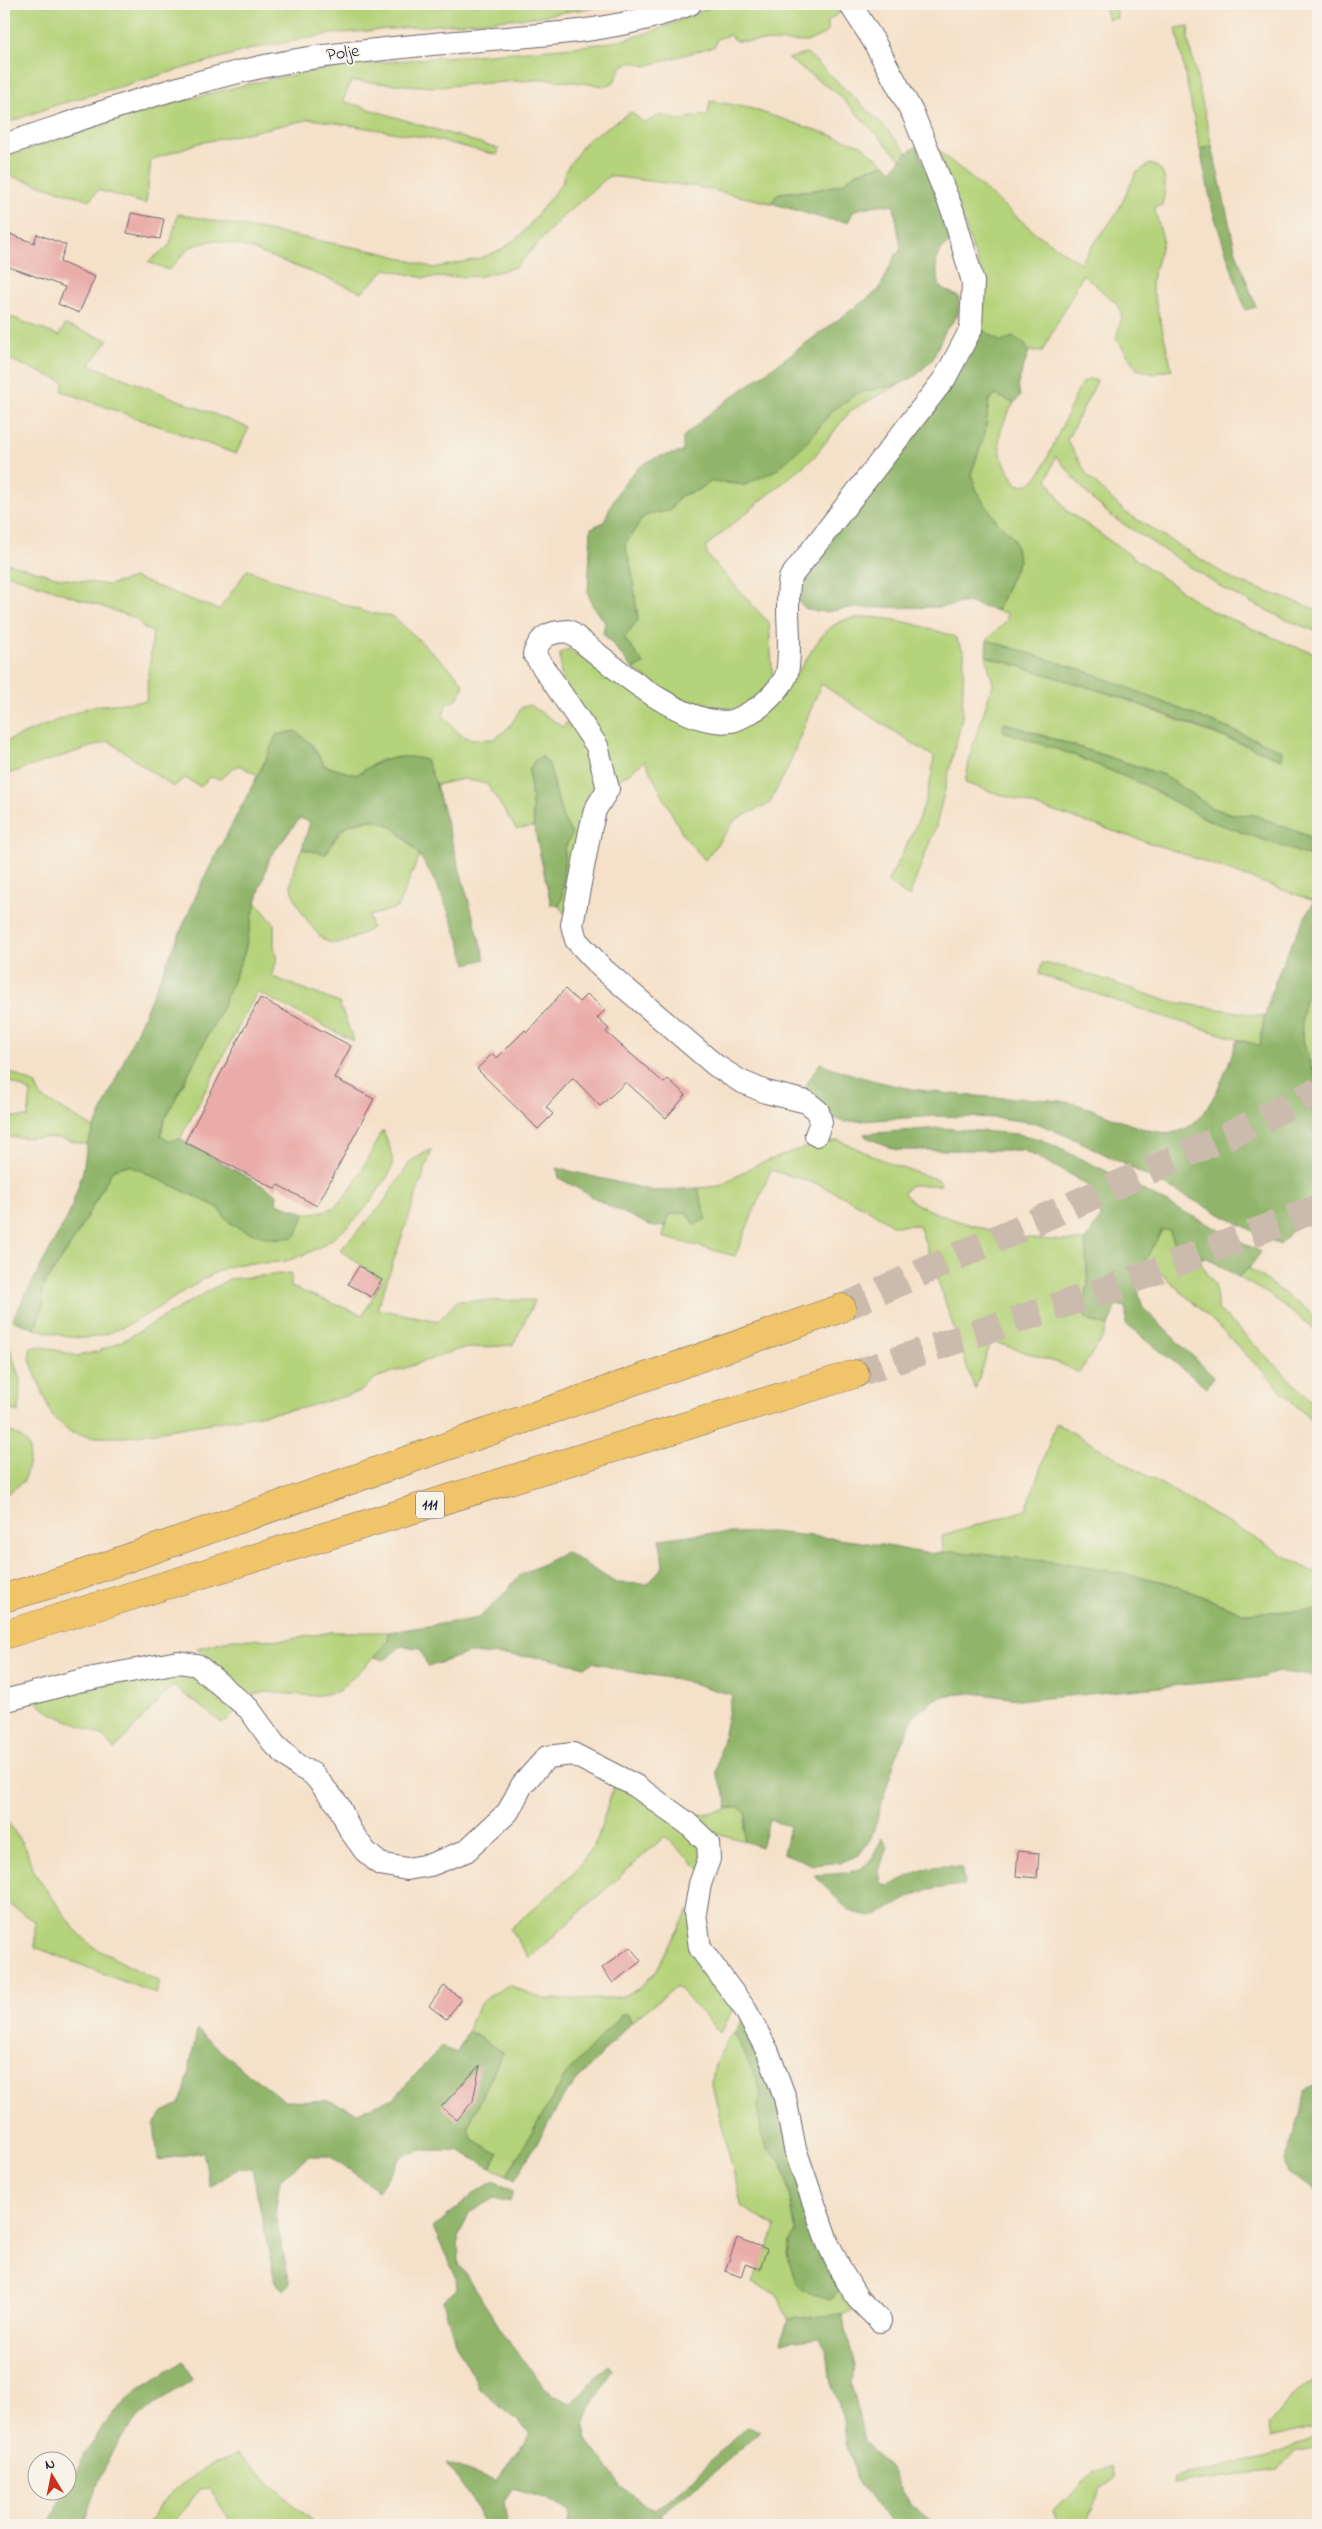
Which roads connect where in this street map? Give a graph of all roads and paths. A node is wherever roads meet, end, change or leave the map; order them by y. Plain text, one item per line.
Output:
1 (690, 4) edge
2 (850, 4) edge
3 (4, 145) edge
4 (816, 1135) dead end
5 (842, 1308) tunnel mouth
6 (855, 1374) tunnel mouth
7 (4, 1598) edge
8 (4, 1635) edge
9 (4, 1701) edge
10 (880, 2321) dead end

1 - 3 street, Polje
2 - 4 street
5 - 7 highway
6 - 8 highway, 111
9 - 10 street

